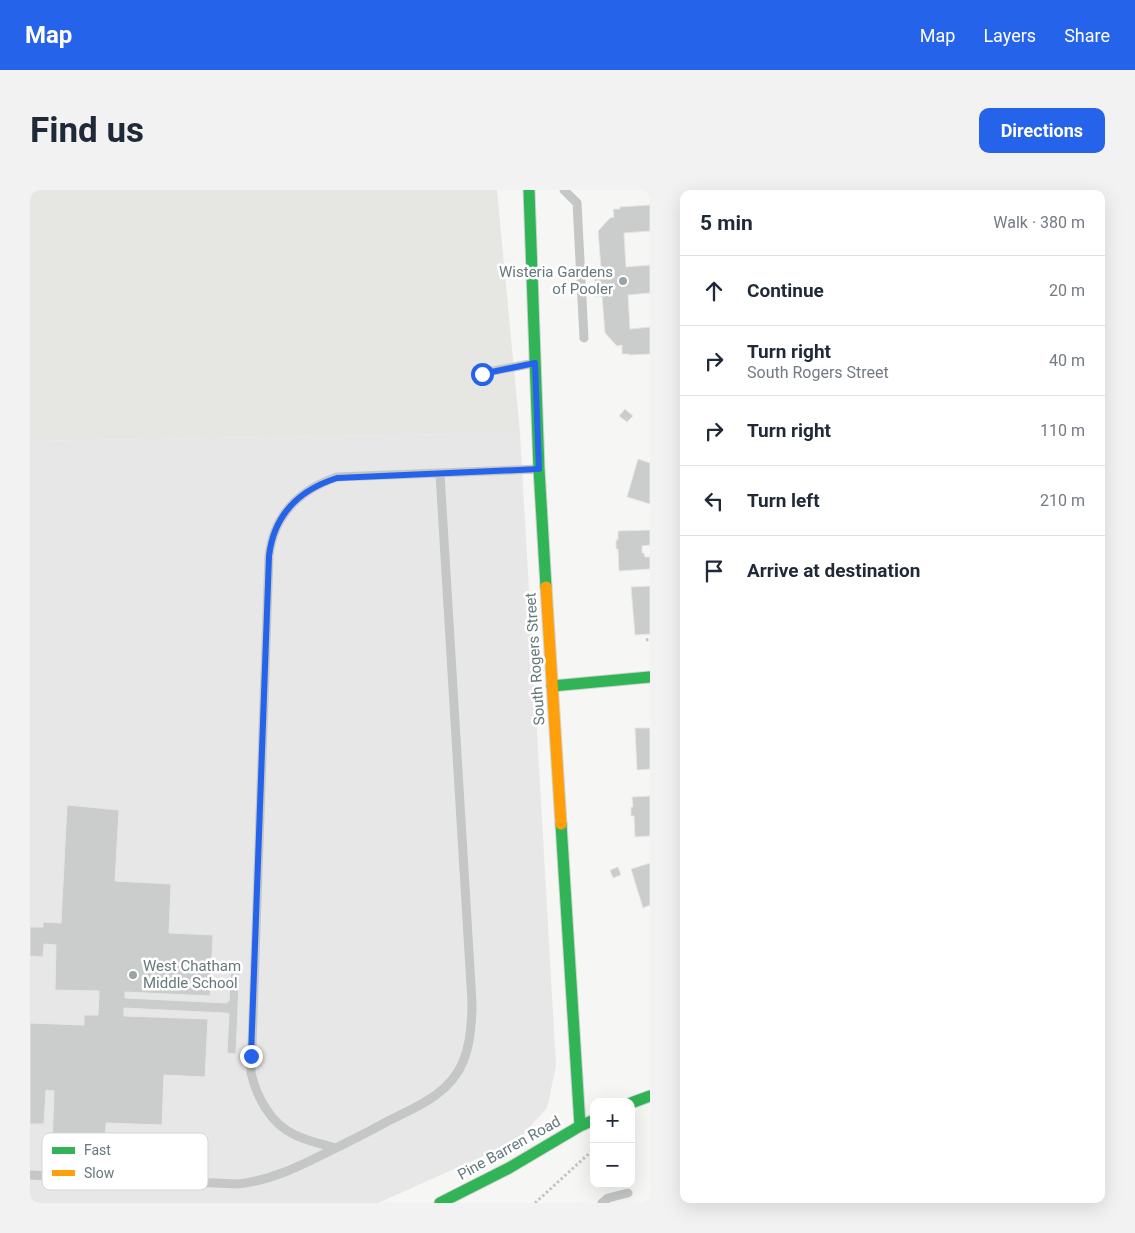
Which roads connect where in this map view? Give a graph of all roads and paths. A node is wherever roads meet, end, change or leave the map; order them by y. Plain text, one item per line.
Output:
1 (529, 190) edge
2 (564, 190) edge
3 (584, 338) dead end
4 (535, 363) junction
5 (482, 374) dead end
6 (539, 469) junction
7 (440, 474) junction
8 (650, 677) edge
9 (552, 686) junction
10 (650, 1096) edge
11 (635, 1102) edge
12 (590, 1122) edge
13 (580, 1126) junction
14 (336, 1148) junction
15 (590, 1153) edge
16 (208, 1183) edge
17 (628, 1193) dead end
18 (440, 1203) edge
19 (535, 1203) edge
20 (602, 1203) edge

1 - 4 street, South Rogers Street
2 - 3 lane
4 - 5 lane
4 - 6 street, South Rogers Street
6 - 7 lane
6 - 9 street, South Rogers Street
7 - 14 lane
7 - 14 lane
8 - 9 street
9 - 13 street, South Rogers Street
10 - 11 street
12 - 13 street, Pine Barren Road
13 - 18 street, Pine Barren Road
14 - 16 lane
15 - 19 path
17 - 20 lane

